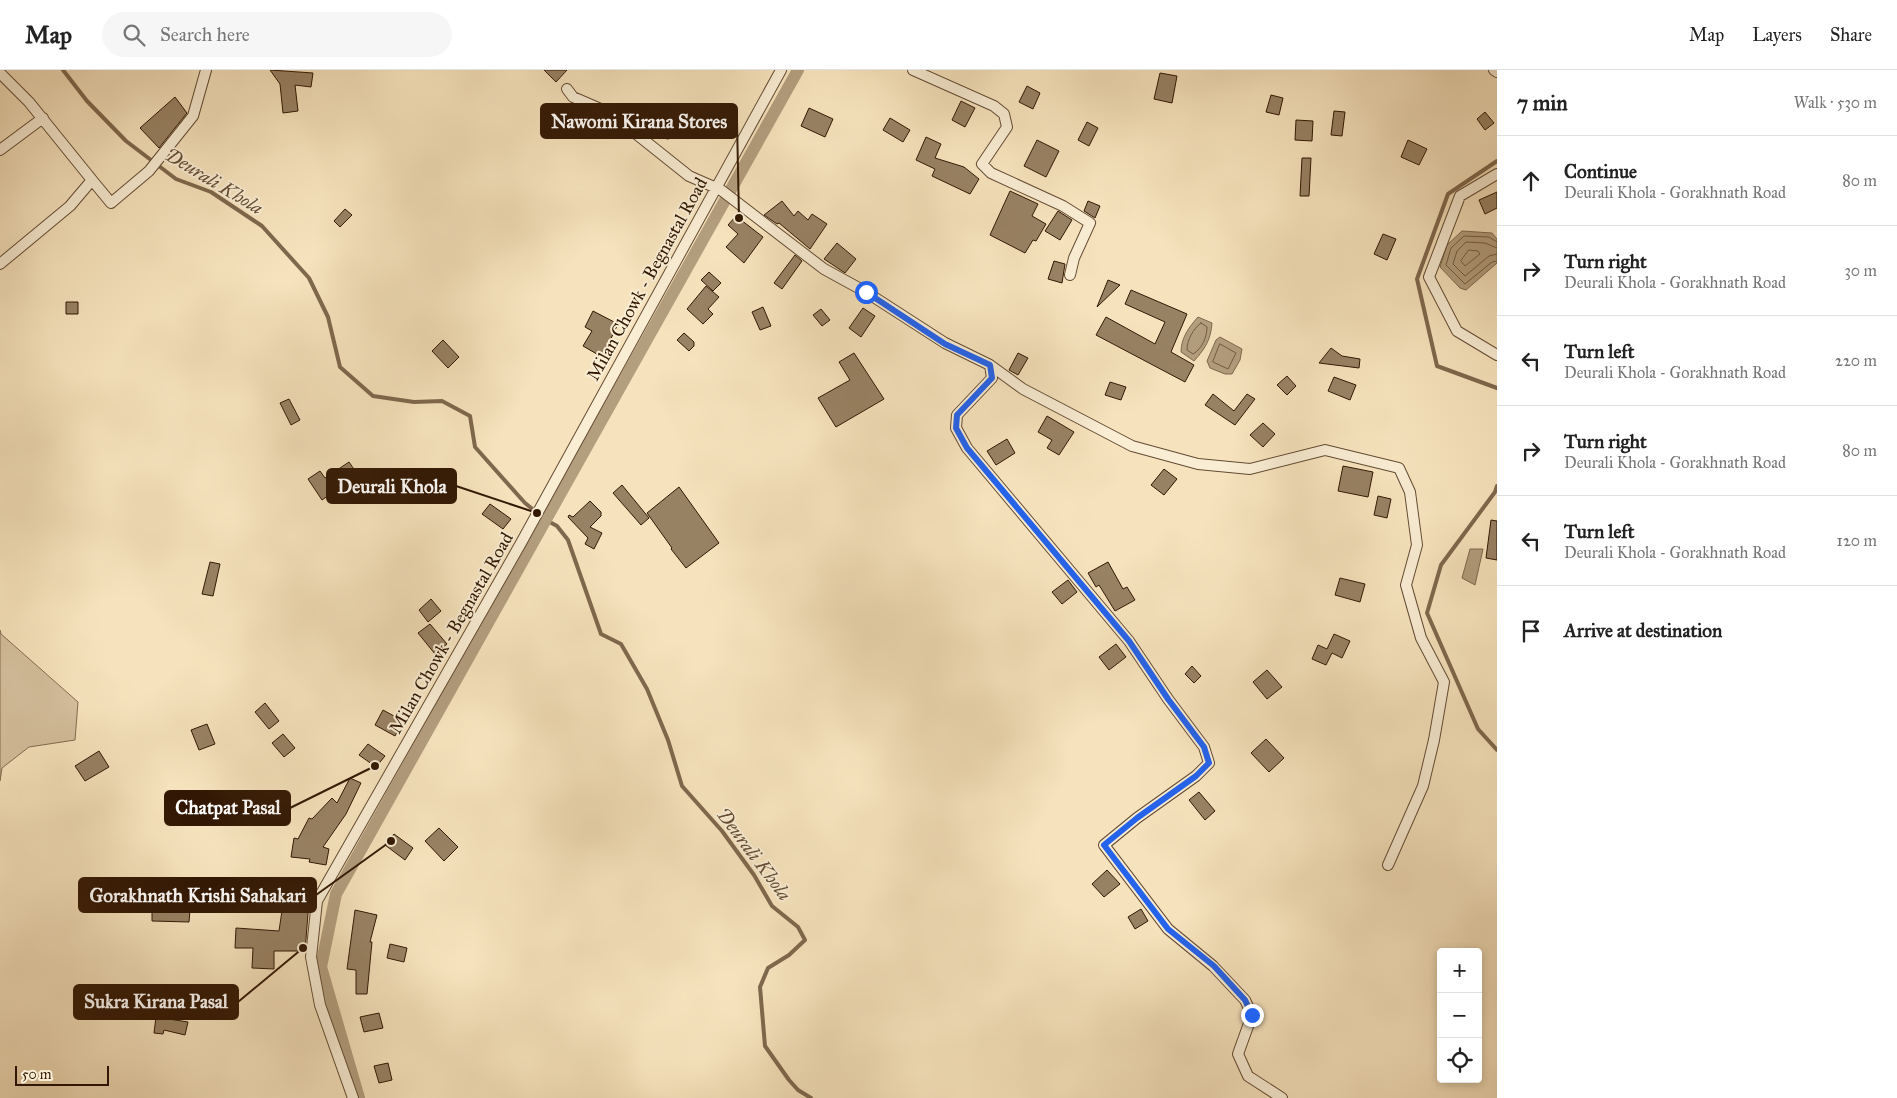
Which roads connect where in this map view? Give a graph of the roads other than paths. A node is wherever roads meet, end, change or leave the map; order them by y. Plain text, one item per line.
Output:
1 (206, 70) edge
2 (781, 70) edge
3 (913, 70) edge
4 (0, 73) edge
5 (567, 89) dead end
6 (43, 118) junction
7 (0, 150) edge
8 (1497, 174) edge
9 (92, 180) junction
10 (719, 188) junction
11 (0, 264) edge
12 (1070, 275) dead end
13 (1497, 355) edge
14 (990, 365) junction
15 (1388, 866) dead end
16 (353, 1098) edge
17 (1282, 1098) edge

1 - 9 street
2 - 10 street, Milan Chowk - Begnastal Road
3 - 12 street
4 - 6 street
5 - 10 street
6 - 7 street
6 - 9 street
8 - 13 street
9 - 11 street
10 - 14 street
10 - 16 street, Milan Chowk - Begnastal Road
14 - 15 street
14 - 17 street

